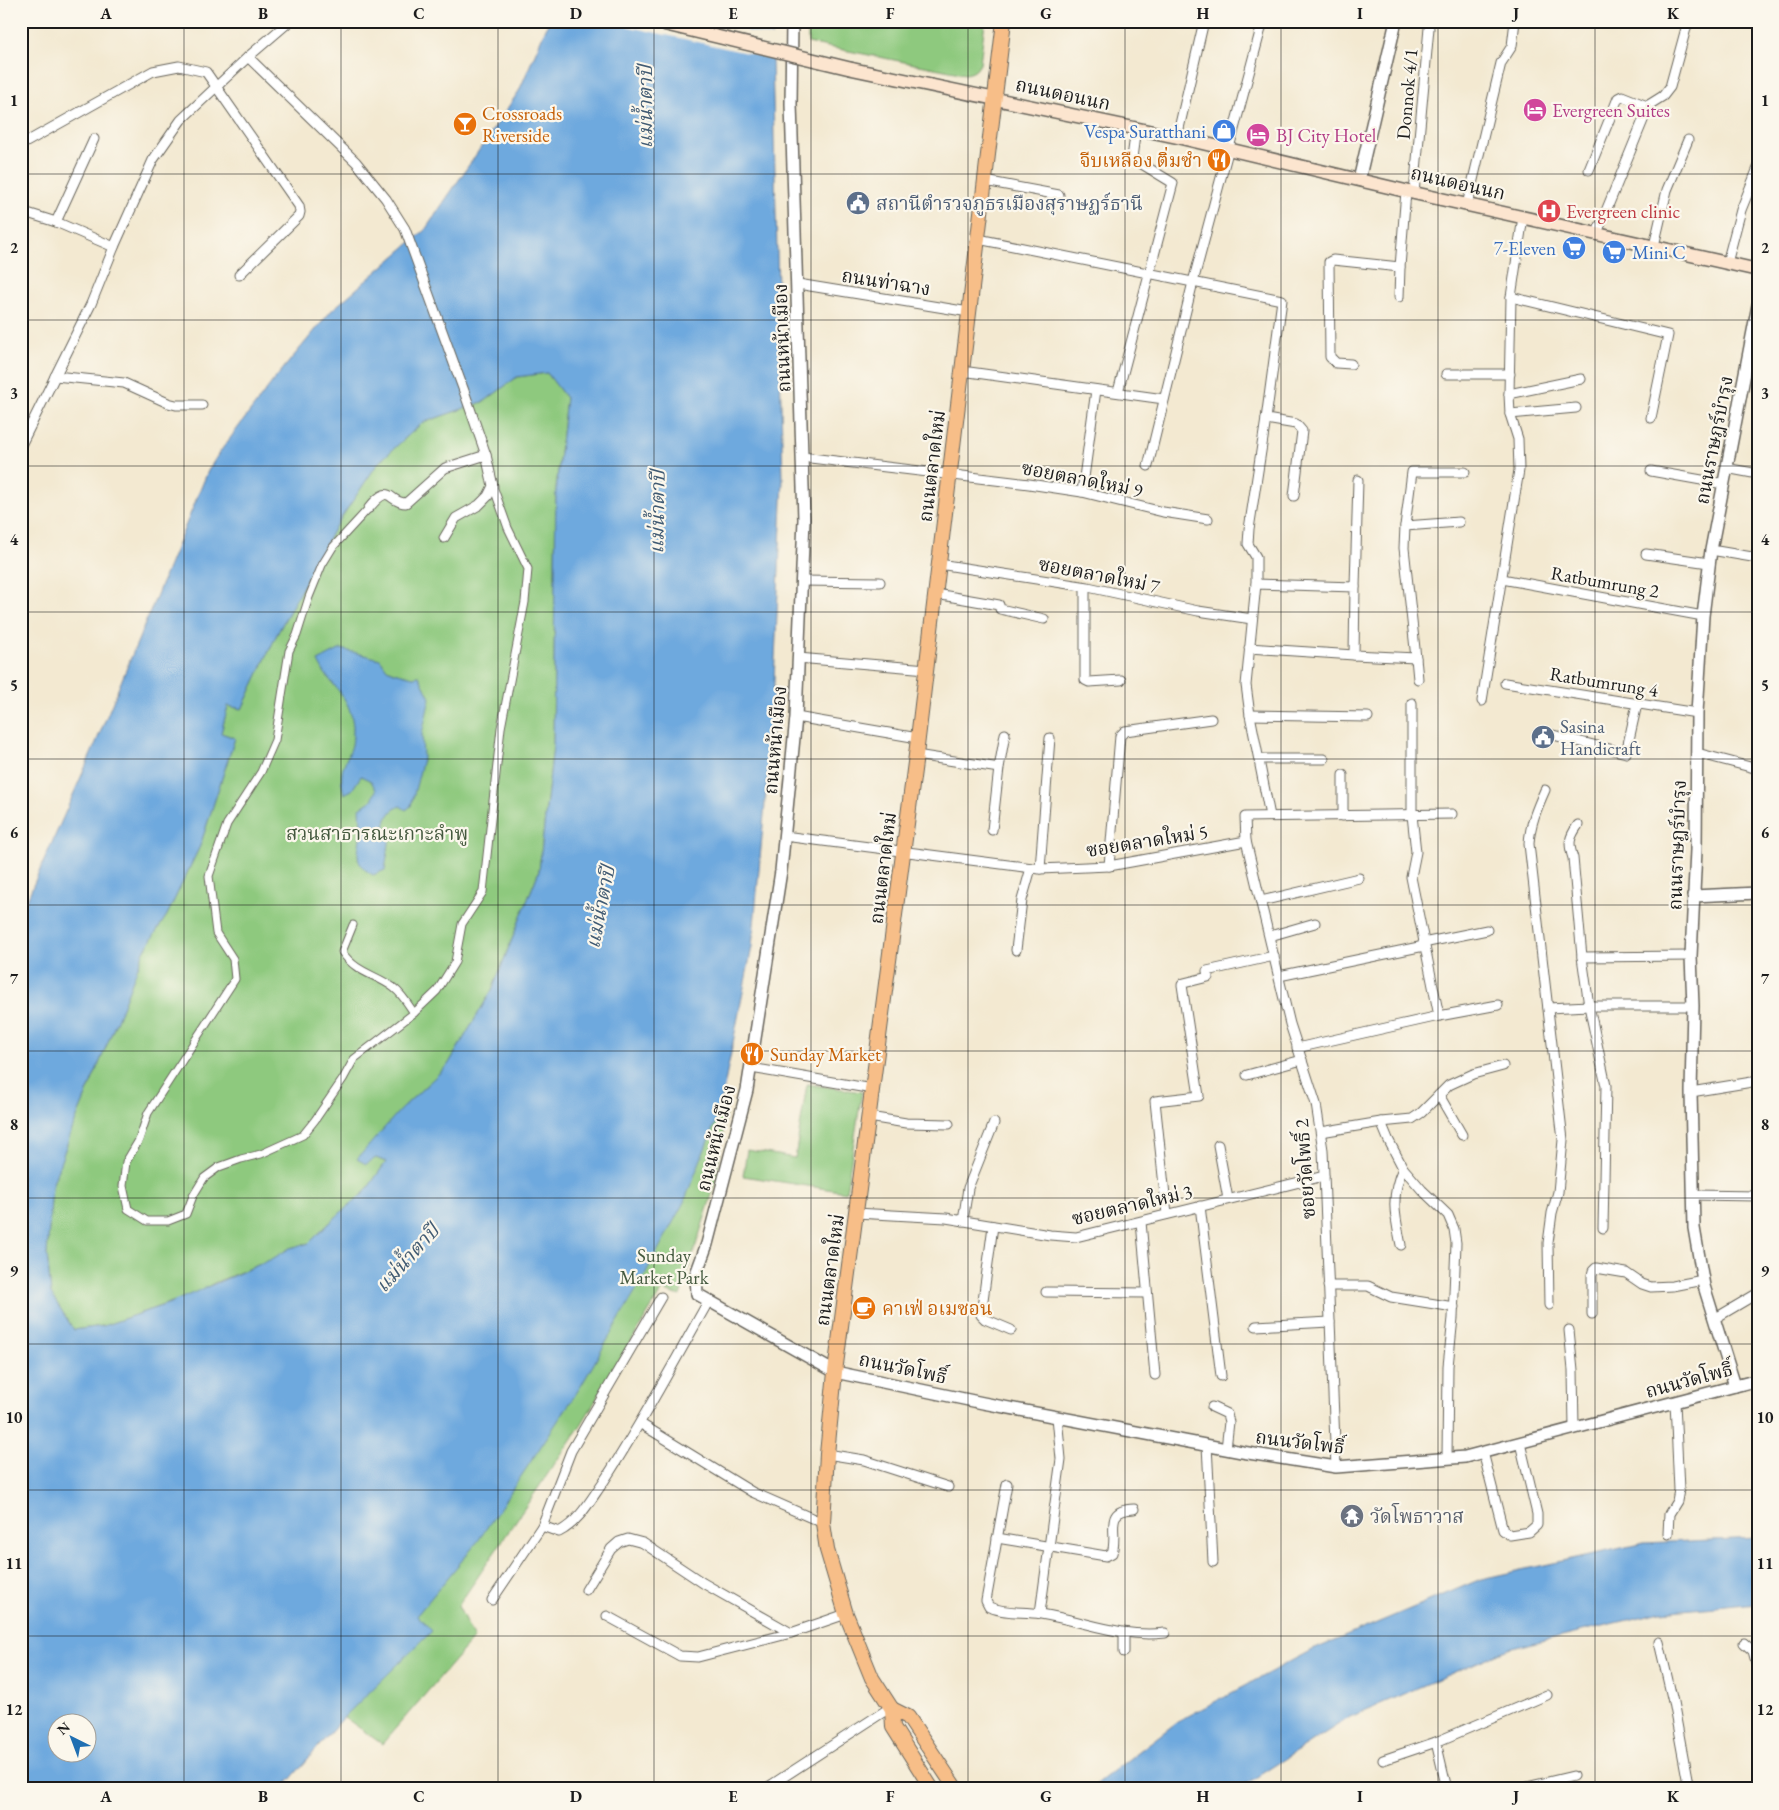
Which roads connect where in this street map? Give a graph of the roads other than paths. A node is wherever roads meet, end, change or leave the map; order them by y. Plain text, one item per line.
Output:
1 (290, 21) edge
2 (652, 21) edge
3 (792, 21) edge
4 (1004, 21) edge
5 (1204, 21) edge
6 (1263, 21) edge
7 (1396, 21) edge
8 (1515, 21) edge
9 (1688, 21) edge
10 (1429, 28) dead end
11 (248, 57) junction
12 (217, 87) junction
13 (996, 99) junction
14 (1647, 106) junction
15 (1136, 128) junction
16 (1177, 137) junction
17 (94, 139) dead end
18 (1688, 140) dead end
19 (21, 145) edge
20 (1229, 150) junction
21 (1758, 168) edge
22 (1589, 170) dead end
23 (1359, 180) junction
24 (986, 181) junction
25 (1410, 192) junction
26 (1059, 195) dead end
27 (1467, 204) junction
28 (21, 211) edge
29 (1523, 217) junction
30 (56, 222) junction
31 (1597, 233) junction
32 (978, 239) junction
33 (1654, 246) junction
34 (114, 247) junction
35 (1727, 262) junction
36 (1400, 267) junction
37 (1758, 270) edge
38 (1148, 274) junction
39 (239, 275) dead end
40 (1193, 282) junction
41 (798, 284) junction
42 (1399, 297) dead end
43 (1511, 297) junction
44 (1758, 305) edge
45 (969, 312) junction
46 (1351, 364) dead end
47 (962, 371) junction
48 (1446, 374) dead end
49 (1510, 374) junction
50 (55, 376) junction
51 (1581, 379) dead end
52 (1096, 390) junction
53 (1118, 392) junction
54 (1509, 394) junction
55 (1164, 399) junction
56 (202, 405) dead end
57 (1576, 408) dead end
58 (1510, 414) junction
59 (1651, 418) dead end
60 (1266, 419) junction
61 (25, 429) edge
62 (21, 445) edge
63 (486, 455) junction
64 (802, 457) junction
65 (1148, 466) dead end
66 (1726, 468) junction
67 (1651, 471) dead end
68 (1465, 472) dead end
69 (1758, 474) edge
70 (950, 475) junction
71 (1358, 480) dead end
72 (1724, 484) junction
73 (493, 486) junction
74 (1082, 492) junction
75 (1294, 496) dead end
76 (369, 508) joint
77 (1208, 519) dead end
78 (1459, 522) dead end
79 (1405, 526) junction
80 (444, 538) dead end
81 (1711, 550) junction
82 (1646, 554) dead end
83 (1758, 558) edge
84 (1710, 563) junction
85 (939, 564) junction
86 (1502, 579) junction
87 (801, 581) junction
88 (880, 582) dead end
89 (1256, 584) junction
90 (1085, 586) junction
91 (1356, 587) junction
92 (936, 594) junction
93 (1703, 616) junction
94 (1044, 619) dead end
95 (1252, 619) junction
96 (1249, 648) junction
97 (1354, 655) junction
98 (798, 658) junction
99 (1416, 658) junction
100 (926, 669) junction
101 (1418, 678) dead end
102 (1121, 680) dead end
103 (1505, 683) dead end
104 (1482, 701) dead end
105 (1412, 703) dead end
106 (1637, 704) junction
107 (1697, 713) junction
108 (1250, 715) junction
109 (796, 717) junction
110 (1368, 717) dead end
111 (1211, 718) dead end
112 (1005, 734) dead end
113 (1552, 734) dead end
114 (918, 738) junction
115 (1050, 738) dead end
116 (1697, 753) junction
117 (916, 755) junction
118 (1259, 759) junction
119 (1324, 759) dead end
120 (999, 768) junction
121 (1758, 769) edge
122 (1343, 775) dead end
123 (1545, 790) dead end
124 (1452, 814) dead end
125 (1412, 815) junction
126 (1270, 816) junction
127 (1343, 816) junction
128 (1578, 825) dead end
129 (992, 830) dead end
130 (784, 836) junction
131 (1246, 841) junction
132 (904, 850) junction
133 (1109, 866) junction
134 (1036, 868) junction
135 (1359, 878) dead end
136 (1758, 893) edge
137 (1693, 896) junction
138 (1261, 901) junction
139 (1315, 923) dead end
140 (353, 925) dead end
141 (1487, 930) dead end
142 (1270, 936) junction
143 (1424, 945) junction
144 (1016, 950) dead end
145 (1274, 956) junction
146 (1691, 956) junction
147 (1582, 958) junction
148 (1279, 976) junction
149 (1498, 1004) dead end
150 (1589, 1006) junction
151 (1693, 1006) junction
152 (1548, 1008) junction
153 (414, 1013) junction
154 (1439, 1016) junction
155 (1298, 1048) junction
156 (1302, 1060) junction
157 (1503, 1066) dead end
158 (751, 1068) junction
159 (1248, 1075) dead end
160 (1758, 1080) edge
161 (873, 1088) junction
162 (1692, 1092) junction
163 (1439, 1095) junction
164 (869, 1116) junction
165 (1381, 1122) junction
166 (994, 1123) dead end
167 (949, 1124) dead end
168 (1321, 1132) junction
169 (1462, 1135) dead end
170 (1218, 1144) dead end
171 (1404, 1168) junction
172 (1324, 1176) junction
173 (1693, 1195) junction
174 (1758, 1196) edge
175 (1228, 1199) junction
176 (1200, 1206) junction
177 (856, 1213) junction
178 (1167, 1214) junction
179 (962, 1221) junction
180 (1141, 1222) junction
181 (993, 1226) junction
182 (1603, 1228) dead end
183 (1402, 1245) dead end
184 (1703, 1280) junction
185 (1328, 1286) junction
186 (1046, 1292) dead end
187 (1147, 1292) junction
188 (1758, 1293) edge
189 (661, 1298) dead end
190 (708, 1302) junction
191 (1549, 1305) dead end
192 (1454, 1307) junction
193 (1592, 1314) dead end
194 (1714, 1319) junction
195 (1330, 1322) junction
196 (1256, 1326) dead end
197 (1011, 1330) dead end
198 (1569, 1330) dead end
199 (835, 1372) junction
200 (1155, 1375) dead end
201 (1221, 1376) dead end
202 (1758, 1380) edge
203 (1735, 1386) junction
204 (1675, 1402) junction
205 (1212, 1407) dead end
206 (1057, 1417) junction
207 (641, 1424) junction
208 (1574, 1428) junction
209 (1520, 1443) junction
210 (1207, 1445) junction
211 (1226, 1449) junction
212 (1483, 1452) junction
213 (827, 1454) junction
214 (1447, 1458) junction
215 (1336, 1467) junction
216 (1007, 1484) dead end
217 (948, 1487) dead end
218 (1134, 1509) dead end
219 (823, 1523) junction
220 (542, 1526) junction
221 (1668, 1534) dead end
222 (997, 1538) junction
223 (1050, 1546) junction
224 (1213, 1562) dead end
225 (586, 1590) dead end
226 (492, 1600) dead end
227 (1040, 1613) junction
228 (846, 1614) junction
229 (607, 1616) dead end
230 (791, 1633) junction
231 (1124, 1633) junction
232 (1165, 1633) dead end
233 (1659, 1642) dead end
234 (1744, 1643) dead end
235 (1124, 1652) dead end
236 (1758, 1669) edge
237 (1547, 1695) dead end
238 (892, 1708) junction
239 (1436, 1742) junction
240 (1383, 1760) dead end
241 (1573, 1776) dead end
242 (765, 1789) edge
243 (932, 1789) edge
244 (956, 1789) edge
245 (1447, 1789) edge
246 (1519, 1789) edge
247 (1689, 1789) edge

1 - 11 street
2 - 13 main road, ถนนดอนนก, bridge
3 - 41 street, ถนนหน้าเมือง
4 - 13 main road, ถนนตลาดใหม่
5 - 16 street
6 - 20 street
7 - 23 street
8 - 27 street
9 - 14 street
10 - 25 street, Donnok 4/1
11 - 12 street
11 - 63 street
12 - 19 street
12 - 34 street
12 - 39 street
13 - 15 main road, ถนนดอนนก
13 - 24 main road, ถนนตลาดใหม่
14 - 22 street
14 - 31 street
15 - 16 main road, ถนนดอนนก
15 - 38 street
16 - 20 main road, ถนนดอนนก
17 - 30 street
18 - 33 street
20 - 23 main road, ถนนดอนนก
20 - 40 street
21 - 35 street
23 - 25 main road, ถนนดอนนก
24 - 26 street
24 - 32 main road, ถนนตลาดใหม่
25 - 27 main road, ถนนดอนนก
25 - 36 street, Donnok 4/1
27 - 29 main road, ถนนดอนนก
28 - 30 street
29 - 31 main road, ถนนดอนนก
29 - 43 street
30 - 34 street
31 - 33 main road, ถนนดอนนก
32 - 38 street
32 - 45 main road, ถนนตลาดใหม่
33 - 35 main road, ถนนดอนนก
34 - 50 street
35 - 37 main road, ถนนดอนนก
36 - 42 street, Donnok 4/1
36 - 46 street
38 - 40 street
38 - 53 street
40 - 55 street
40 - 60 street
41 - 45 street, ถนนท่าฉาง
41 - 64 street, ถนนหน้าเมือง
43 - 49 street
43 - 59 street
44 - 66 street, ถนนราษฎร์บำรุง
45 - 47 main road, ถนนตลาดใหม่
47 - 52 street
47 - 70 main road, ถนนตลาดใหม่
48 - 49 street
49 - 54 street
50 - 56 street
50 - 61 street
51 - 54 street
52 - 53 street
52 - 74 street
53 - 55 street
54 - 58 street
55 - 65 street
57 - 58 street
58 - 86 street
60 - 75 street
60 - 89 street
61 - 62 street
63 - 73 street
63 - 76 street
64 - 70 street, ซอยตลาดใหม่ 9
64 - 87 street, ถนนหน้าเมือง
66 - 69 street
66 - 72 street, ถนนราษฎร์บำรุง
67 - 72 street
68 - 79 street
70 - 74 street, ซอยตลาดใหม่ 9
70 - 85 main road, ถนนตลาดใหม่
71 - 91 street
72 - 81 street, ถนนราษฎร์บำรุง
73 - 80 street
73 - 153 street
74 - 77 street, ซอยตลาดใหม่ 9
76 - 153 street
78 - 79 street
79 - 99 street
81 - 83 street
81 - 84 street, ถนนราษฎร์บำรุง
82 - 84 street
84 - 93 street, ถนนราษฎร์บำรุง
85 - 90 street, ซอยตลาดใหม่ 7
85 - 92 main road, ถนนตลาดใหม่
86 - 93 street, Ratbumrung 2
86 - 104 street
87 - 88 street
87 - 98 street, ถนนหน้าเมือง
89 - 91 street
89 - 95 street
90 - 95 street, ซอยตลาดใหม่ 7
90 - 102 street
91 - 97 street
92 - 94 street
92 - 100 main road, ถนนตลาดใหม่
93 - 107 street, ถนนราษฎร์บำรุง
95 - 96 street
96 - 97 street
96 - 108 street
97 - 99 street
98 - 100 street
98 - 109 street, ถนนหน้าเมือง
99 - 101 street
100 - 114 main road, ถนนตลาดใหม่
103 - 106 street, Ratbumrung 4
105 - 125 street
106 - 107 street, Ratbumrung 4
106 - 113 street
107 - 116 street, ถนนราษฎร์บำรุง
108 - 110 street
108 - 118 street
109 - 114 street
109 - 130 street, ถนนหน้าเมือง
111 - 133 street
112 - 120 street
114 - 117 main road, ถนนตลาดใหม่
115 - 134 street
116 - 121 street
116 - 137 street, ถนนราษฎร์บำรุง
117 - 120 street
117 - 132 main road, ถนนตลาดใหม่
118 - 119 street
118 - 126 street
120 - 129 street
122 - 127 street
123 - 152 street
124 - 125 street
125 - 127 street
125 - 143 street
126 - 127 street
126 - 131 street, ซอยวัดโพธิ์ 2
128 - 147 street
130 - 132 street, ซอยตลาดใหม่ 5
130 - 158 street, ถนนหน้าเมือง
131 - 133 street, ซอยตลาดใหม่ 5
131 - 138 street, ซอยวัดโพธิ์ 2
132 - 134 street, ซอยตลาดใหม่ 5
132 - 161 main road, ถนนตลาดใหม่
133 - 134 street, ซอยตลาดใหม่ 5
134 - 144 street
135 - 138 street
136 - 137 street
137 - 146 street, ถนนราษฎร์บำรุง
138 - 142 street, ซอยวัดโพธิ์ 2
139 - 142 street
140 - 153 street
141 - 143 street
142 - 145 street, ซอยวัดโพธิ์ 2
143 - 148 street
143 - 154 street
145 - 148 street, ซอยวัดโพธิ์ 2
145 - 178 street
146 - 147 street
146 - 151 street, ถนนราษฎร์บำรุง
147 - 150 street
148 - 155 street, ซอยวัดโพธิ์ 2
149 - 154 street
150 - 151 street
150 - 152 street
150 - 182 street
151 - 162 street, ถนนราษฎร์บำรุง
152 - 191 street
154 - 155 street
155 - 156 street, ซอยวัดโพธิ์ 2
156 - 159 street
156 - 168 street, ซอยวัดโพธิ์ 2
157 - 163 street
158 - 161 street
158 - 190 street, ถนนหน้าเมือง
160 - 162 street
161 - 164 main road, ถนนตลาดใหม่
162 - 173 street, ถนนราษฎร์บำรุง
163 - 165 street
163 - 169 street
164 - 167 street
164 - 177 main road, ถนนตลาดใหม่
165 - 168 street
165 - 171 street
166 - 179 street
168 - 172 street, ซอยวัดโพธิ์ 2
170 - 175 street
171 - 183 street
171 - 192 street
172 - 175 street, ซอยตลาดใหม่ 3
172 - 185 street, ซอยวัดโพธิ์ 2
173 - 174 street
173 - 184 street, ถนนราษฎร์บำรุง
175 - 176 street, ซอยตลาดใหม่ 3
176 - 178 street, ซอยตลาดใหม่ 3
176 - 201 street
177 - 179 street, ซอยตลาดใหม่ 3
177 - 199 main road, ถนนตลาดใหม่
178 - 180 street, ซอยตลาดใหม่ 3
179 - 181 street, ซอยตลาดใหม่ 3
180 - 181 street, ซอยตลาดใหม่ 3
180 - 187 street
181 - 197 street
184 - 193 street
184 - 194 street, ถนนราษฎร์บำรุง
185 - 192 street
185 - 195 street, ซอยวัดโพธิ์ 2
186 - 187 street
187 - 200 street
188 - 194 street
189 - 220 street
190 - 199 street
190 - 207 street
192 - 214 street
194 - 203 street, ถนนราษฎร์บำรุง
195 - 196 street
195 - 215 street, ซอยวัดโพธิ์ 2
198 - 208 street
199 - 206 street, ถนนวัดโพธิ์
199 - 213 main road, ถนนตลาดใหม่
202 - 203 street, ถนนวัดโพธิ์
203 - 204 street, ถนนวัดโพธิ์
204 - 208 street, ถนนวัดโพธิ์
204 - 221 street
205 - 211 street
206 - 210 street, ถนนวัดโพธิ์
206 - 223 street
207 - 219 street
207 - 220 street
208 - 209 street, ถนนวัดโพธิ์
209 - 212 street, ถนนวัดโพธิ์
209 - 212 street
210 - 211 street, ถนนวัดโพธิ์
210 - 224 street
211 - 215 street, ถนนวัดโพธิ์
212 - 214 street, ถนนวัดโพธิ์
213 - 217 street
213 - 219 main road, ถนนตลาดใหม่
214 - 215 street, ถนนวัดโพธิ์
216 - 222 street
218 - 223 street
219 - 228 main road, ถนนตลาดใหม่
220 - 226 street
222 - 223 street
222 - 227 street
223 - 227 street
225 - 230 street
227 - 231 street
228 - 230 street
228 - 238 main road, ถนนตลาดใหม่
229 - 230 street
231 - 232 street
231 - 235 street
233 - 247 street
234 - 236 street
237 - 239 street
238 - 242 street
238 - 243 main road
238 - 244 main road
239 - 240 street
239 - 245 street
241 - 246 street

